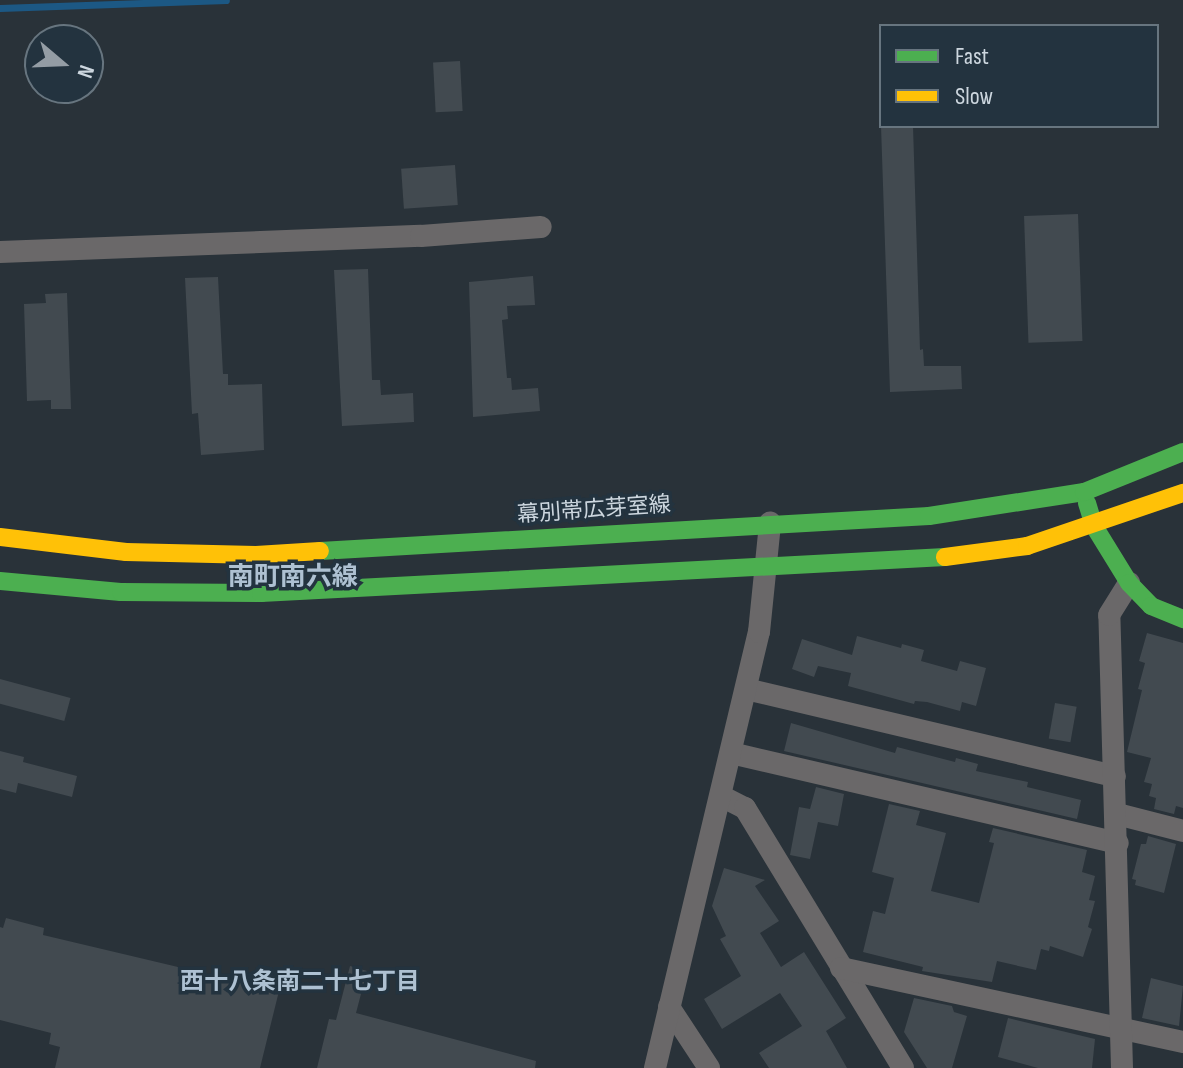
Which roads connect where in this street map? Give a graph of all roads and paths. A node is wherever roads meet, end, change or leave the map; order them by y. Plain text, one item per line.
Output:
1 (541, 227) dead end
2 (0, 252) edge
3 (1183, 452) edge
4 (1084, 492) junction
5 (1183, 493) edge
6 (770, 523) junction
7 (1094, 526) junction
8 (0, 537) edge
9 (767, 569) junction
10 (0, 581) edge
11 (1129, 583) junction
12 (1183, 619) edge
13 (746, 689) junction
14 (731, 753) junction
15 (1115, 776) junction
16 (721, 796) junction
17 (1117, 814) junction
18 (1183, 831) edge
19 (1118, 843) junction
20 (841, 968) junction
21 (669, 1007) junction
22 (1118, 1027) junction
23 (1183, 1042) edge
24 (655, 1068) edge
25 (709, 1068) edge
26 (903, 1068) edge
27 (1122, 1068) edge

1 - 2 street
3 - 4 main road, 幕別帯広芽室線
4 - 6 main road, 幕別帯広芽室線
4 - 7 main road
5 - 7 main road
6 - 8 main road, 幕別帯広芽室線
6 - 9 street
7 - 9 main road
7 - 11 main road
9 - 10 main road
9 - 13 street
11 - 12 main road
11 - 15 street
13 - 14 street
13 - 15 street
14 - 16 street
14 - 19 street
15 - 17 street
16 - 20 street
16 - 21 street
17 - 18 street
17 - 19 street
19 - 22 street
20 - 22 street
20 - 26 street
21 - 24 street
21 - 25 street
22 - 23 street
22 - 27 street

